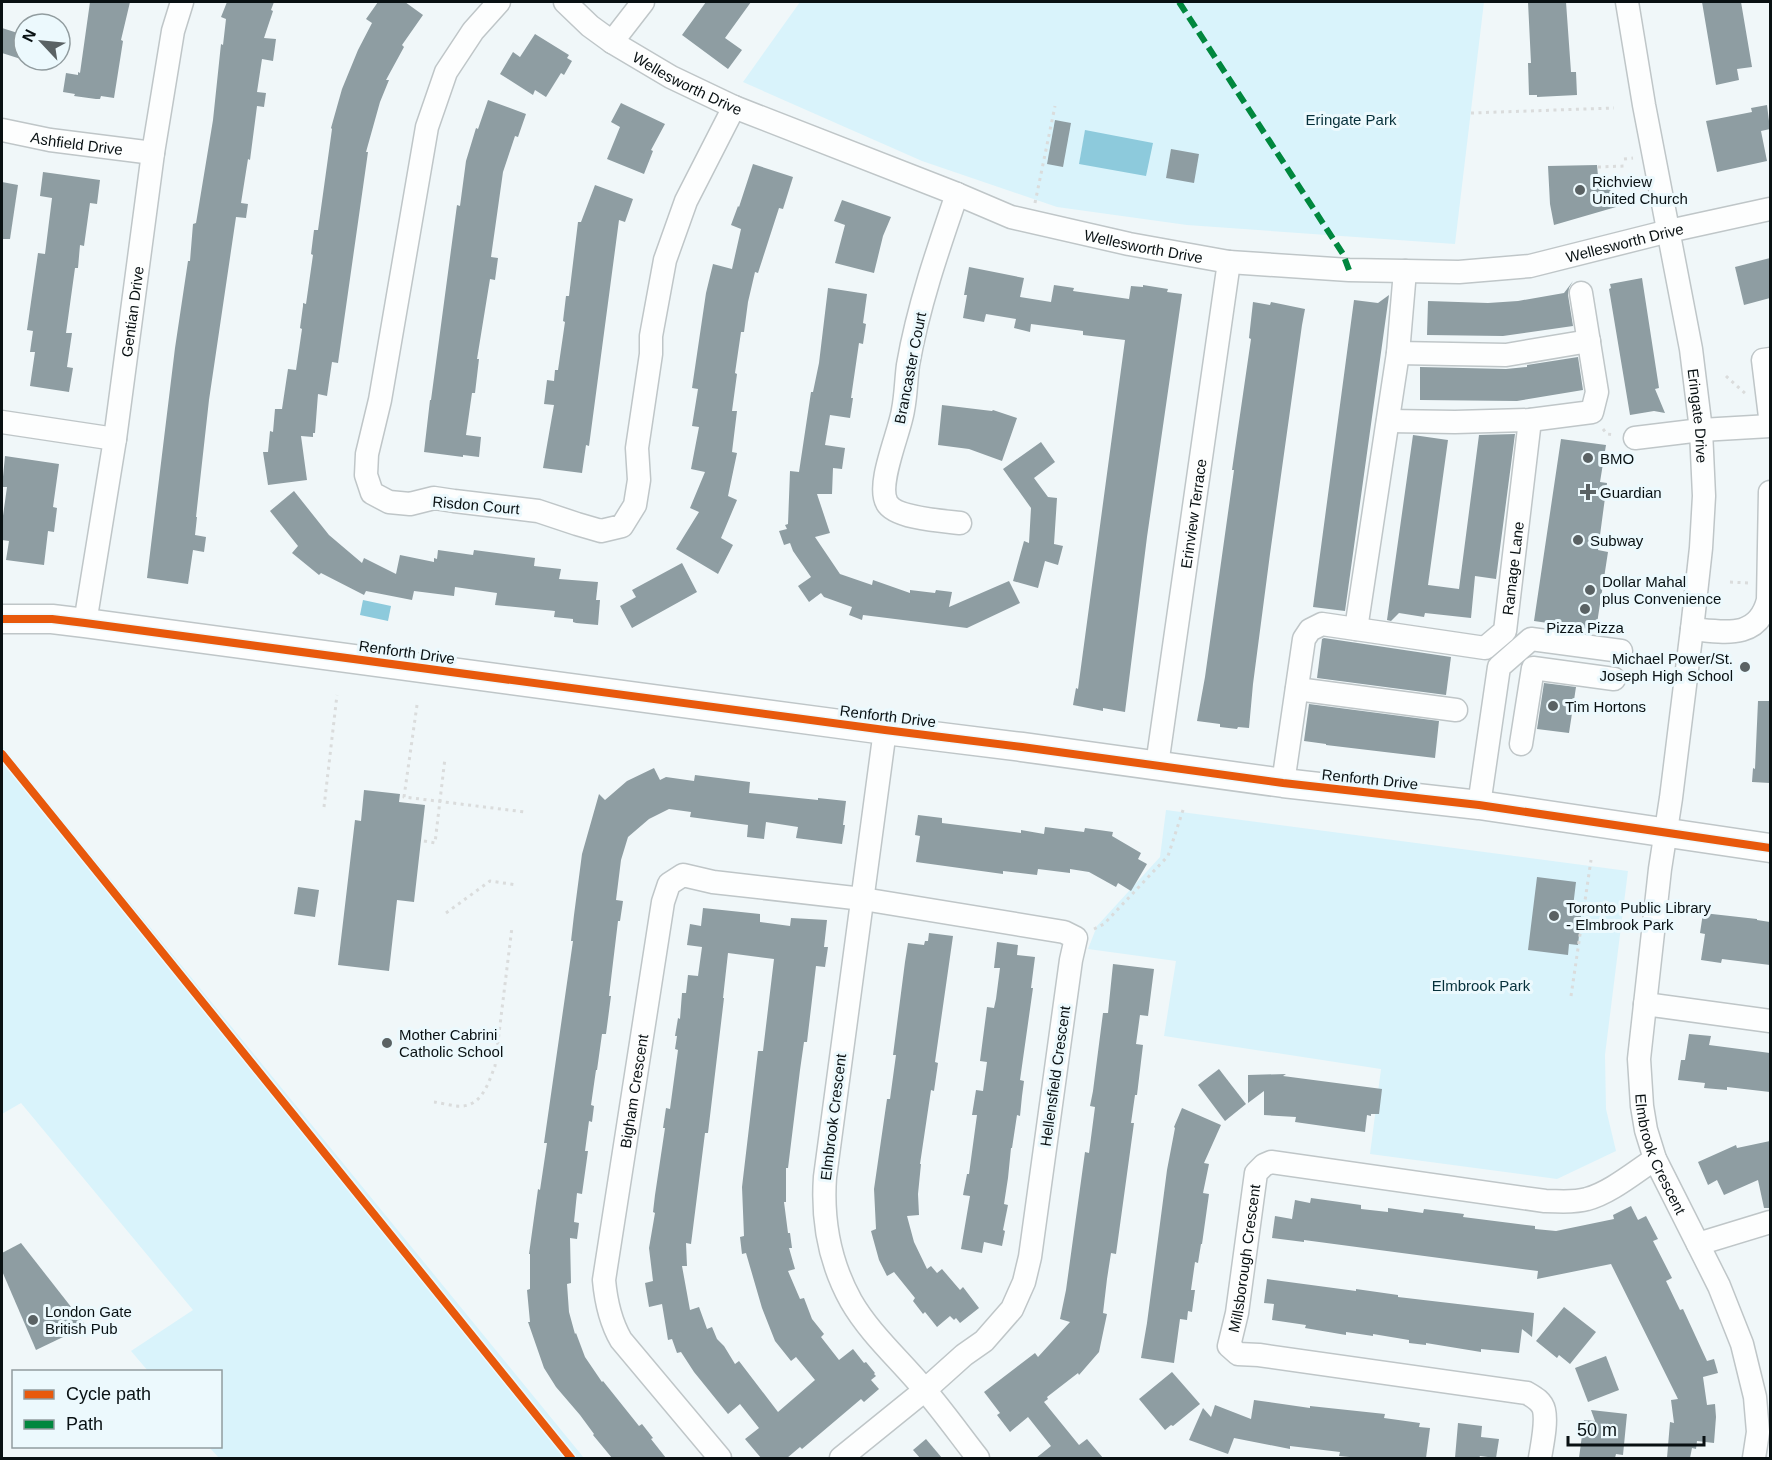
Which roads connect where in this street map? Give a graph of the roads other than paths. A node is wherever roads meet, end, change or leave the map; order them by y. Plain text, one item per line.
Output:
1 (182, 2) edge
2 (499, 2) edge
3 (564, 2) edge
4 (643, 2) edge
5 (1627, 2) edge
6 (612, 42) junction
7 (734, 107) junction
8 (2, 130) edge
9 (153, 153) junction
10 (957, 194) junction
11 (1770, 209) edge
12 (1669, 231) junction
13 (1229, 262) junction
14 (1405, 271) junction
15 (1581, 293) dead end
16 (1589, 341) junction
17 (1398, 353) junction
18 (1770, 359) edge
19 (1770, 417) edge
20 (1530, 420) junction
21 (1388, 421) junction
22 (2, 422) edge
23 (1770, 426) edge
24 (1701, 430) junction
25 (1635, 438) road end
26 (115, 439) junction
27 (1770, 492) edge
28 (960, 523) dead end
29 (2, 619) edge
30 (85, 623) junction
31 (1356, 629) junction
32 (1692, 629) junction
33 (1621, 651) dead end
34 (1614, 679) dead end
35 (1297, 689) junction
36 (1456, 710) dead end
37 (885, 730) junction
38 (1521, 744) dead end
39 (1158, 765) junction
40 (1283, 783) junction
41 (1479, 805) junction
42 (1666, 833) junction
43 (1770, 848) edge
44 (862, 899) junction
45 (1646, 1004) junction
46 (1770, 1022) edge
47 (1655, 1159) junction
48 (1770, 1222) edge
49 (1698, 1244) junction
50 (925, 1390) junction
51 (720, 1458) edge
52 (841, 1458) edge
53 (978, 1458) edge
54 (1540, 1458) edge
55 (1754, 1458) edge

1 - 9 street, Gentian Drive
2 - 7 street, Risdon Court
3 - 6 street, Wellesworth Drive
4 - 6 street
5 - 12 street, Eringate Drive
6 - 7 street, Wellesworth Drive
7 - 10 street, Wellesworth Drive
8 - 9 street, Ashfield Drive
9 - 26 street, Gentian Drive
10 - 13 street, Wellesworth Drive
10 - 28 street, Brancaster Court
11 - 12 street, Wellesworth Drive
12 - 14 street, Wellesworth Drive
12 - 24 street, Eringate Drive
13 - 14 street, Wellesworth Drive
13 - 39 street, Erinview Terrace
14 - 17 street
15 - 16 street
16 - 17 street
16 - 20 street
17 - 21 street
18 - 19 street
20 - 21 street
20 - 31 street, Ramage Lane
21 - 31 street
22 - 26 street
23 - 24 street
24 - 25 street
24 - 32 street, Eringate Drive
26 - 30 street, Gentian Drive
27 - 32 street
29 - 30 main road, Renforth Drive
30 - 37 main road, Renforth Drive
31 - 35 street, Ramage Lane
32 - 42 street, Eringate Drive
33 - 41 street
34 - 38 street
35 - 36 street
35 - 40 street, Ramage Lane
37 - 39 main road, Renforth Drive
37 - 44 street, Elmbrook Crescent
39 - 40 main road, Renforth Drive
40 - 41 main road, Renforth Drive
41 - 42 main road, Renforth Drive
42 - 43 main road, Renforth Drive
42 - 45 street, Elmbrook Crescent
44 - 50 street, Elmbrook Crescent
44 - 50 street, Hellensfield Crescent
44 - 51 street, Bigham Crescent
45 - 46 street
45 - 47 street, Elmbrook Crescent
47 - 49 street, Elmbrook Crescent
47 - 54 street, Millsborough Crescent
48 - 49 street
49 - 55 street, Elmbrook Crescent
50 - 52 street
50 - 53 street, Elmbrook Crescent

